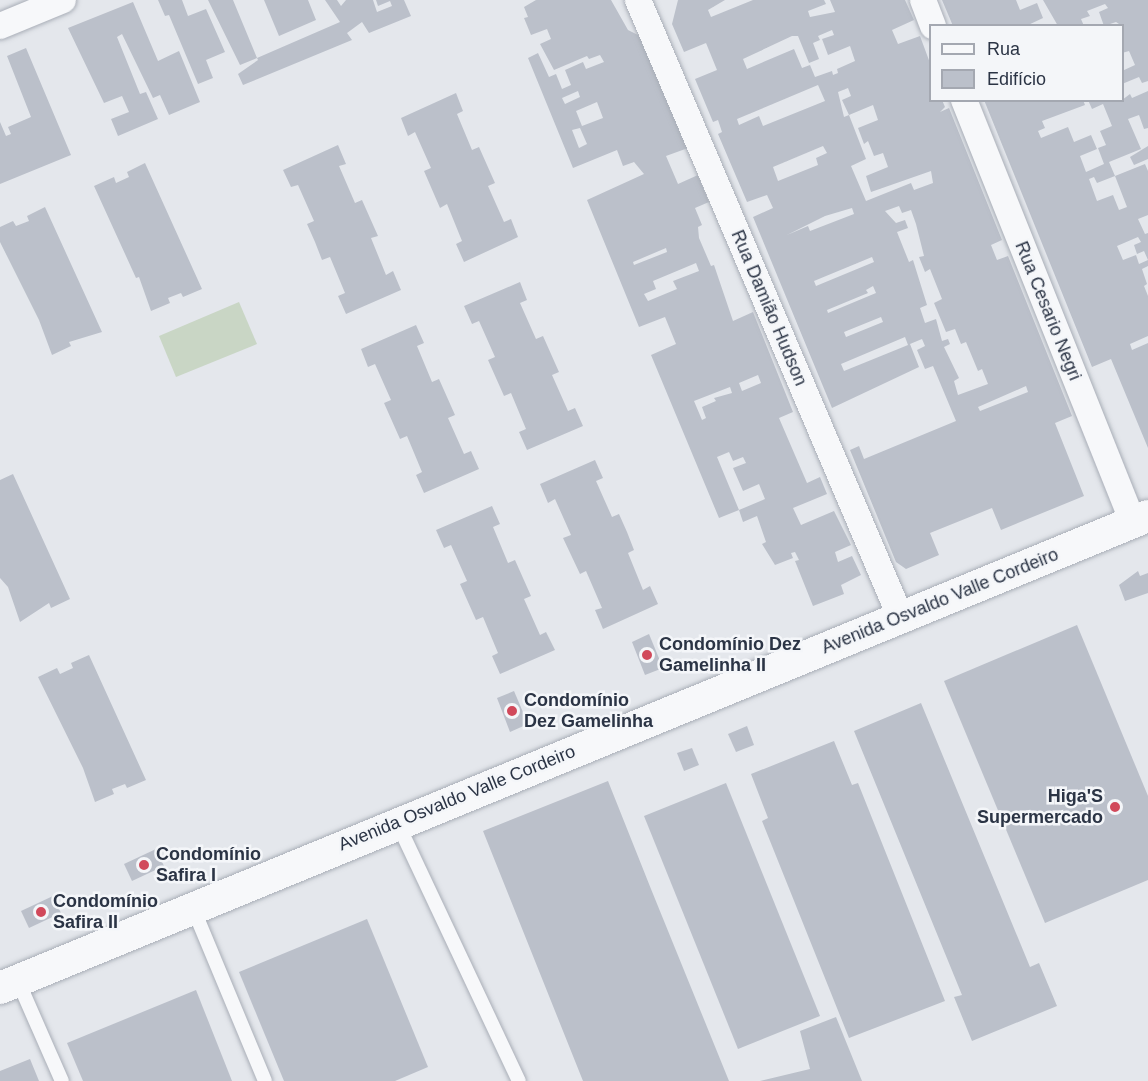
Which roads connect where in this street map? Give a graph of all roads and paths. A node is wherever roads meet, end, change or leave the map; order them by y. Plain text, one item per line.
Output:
1 (63, 0) edge
2 (638, 0) edge
3 (923, 0) edge
4 (8, 15) edge
5 (932, 24) edge
6 (965, 102) edge
7 (1141, 519) edge
8 (900, 616) junction
9 (398, 822) junction
10 (193, 908) junction
11 (9, 985) edge
12 (62, 1081) edge
13 (265, 1081) edge
14 (519, 1081) edge

1 - 4 street
2 - 8 street, Rua Damião Hudson
3 - 5 street
6 - 7 street, Rua Cesario Negri
7 - 8 street, Avenida Osvaldo Valle Cordeiro
8 - 9 street, Avenida Osvaldo Valle Cordeiro
9 - 10 street, Avenida Osvaldo Valle Cordeiro
9 - 14 lane
10 - 11 street, Avenida Osvaldo Valle Cordeiro
10 - 13 lane
11 - 12 lane

